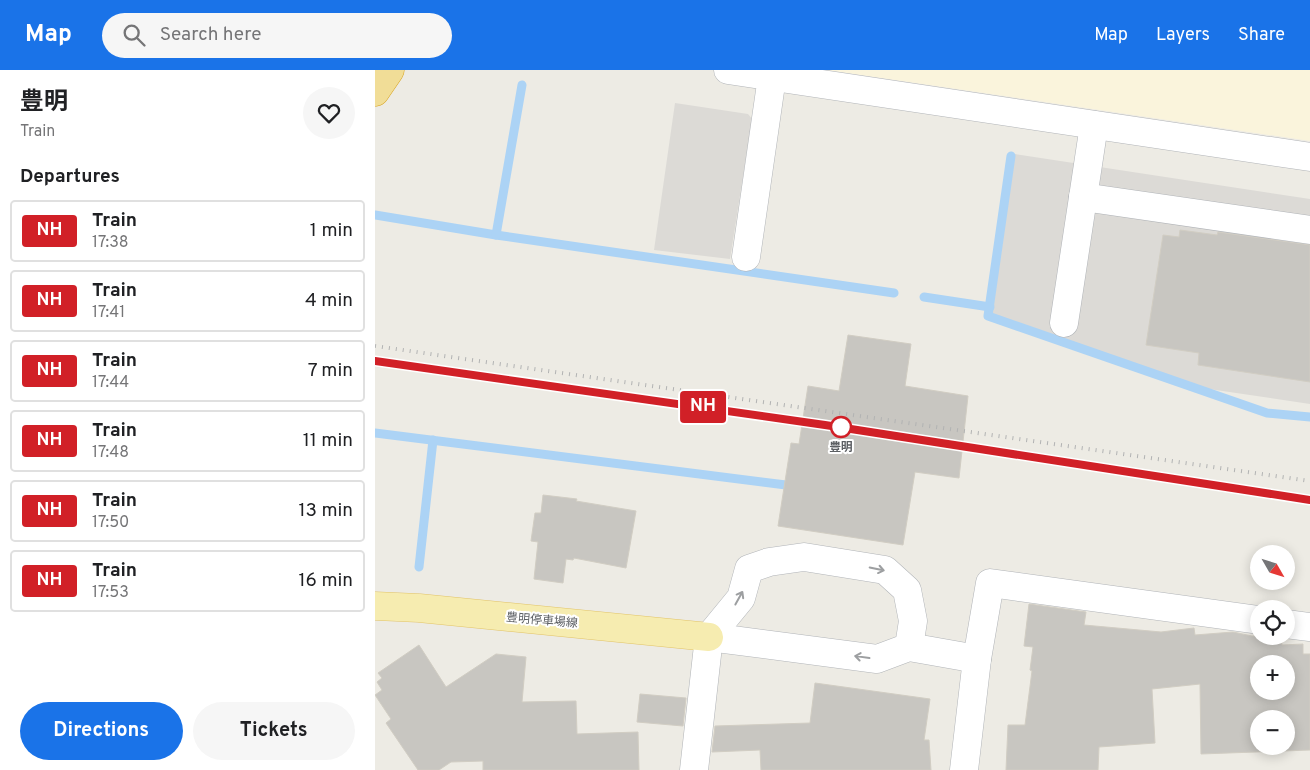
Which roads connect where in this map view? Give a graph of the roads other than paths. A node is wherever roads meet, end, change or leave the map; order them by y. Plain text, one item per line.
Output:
1 (390, 70) edge
2 (728, 70) edge
3 (772, 77) junction
4 (375, 92) edge
5 (1094, 124) junction
6 (1310, 157) edge
7 (1083, 197) junction
8 (1310, 230) edge
9 (746, 257) dead end
10 (1064, 323) dead end
11 (375, 606) edge
12 (1250, 619) edge
13 (1295, 625) edge
14 (1310, 627) edge
15 (709, 637) junction
16 (909, 647) junction
17 (977, 660) junction
18 (694, 770) edge
19 (964, 770) edge

1 - 4 highway
2 - 3 street
3 - 5 street
3 - 9 street
5 - 6 street
5 - 7 street
7 - 8 street
7 - 10 street
11 - 15 main road, 豊明停車場線
12 - 17 street
13 - 14 street
16 -> 15 street
15 -> 16 street
15 - 18 street
16 - 17 street
17 - 19 street

